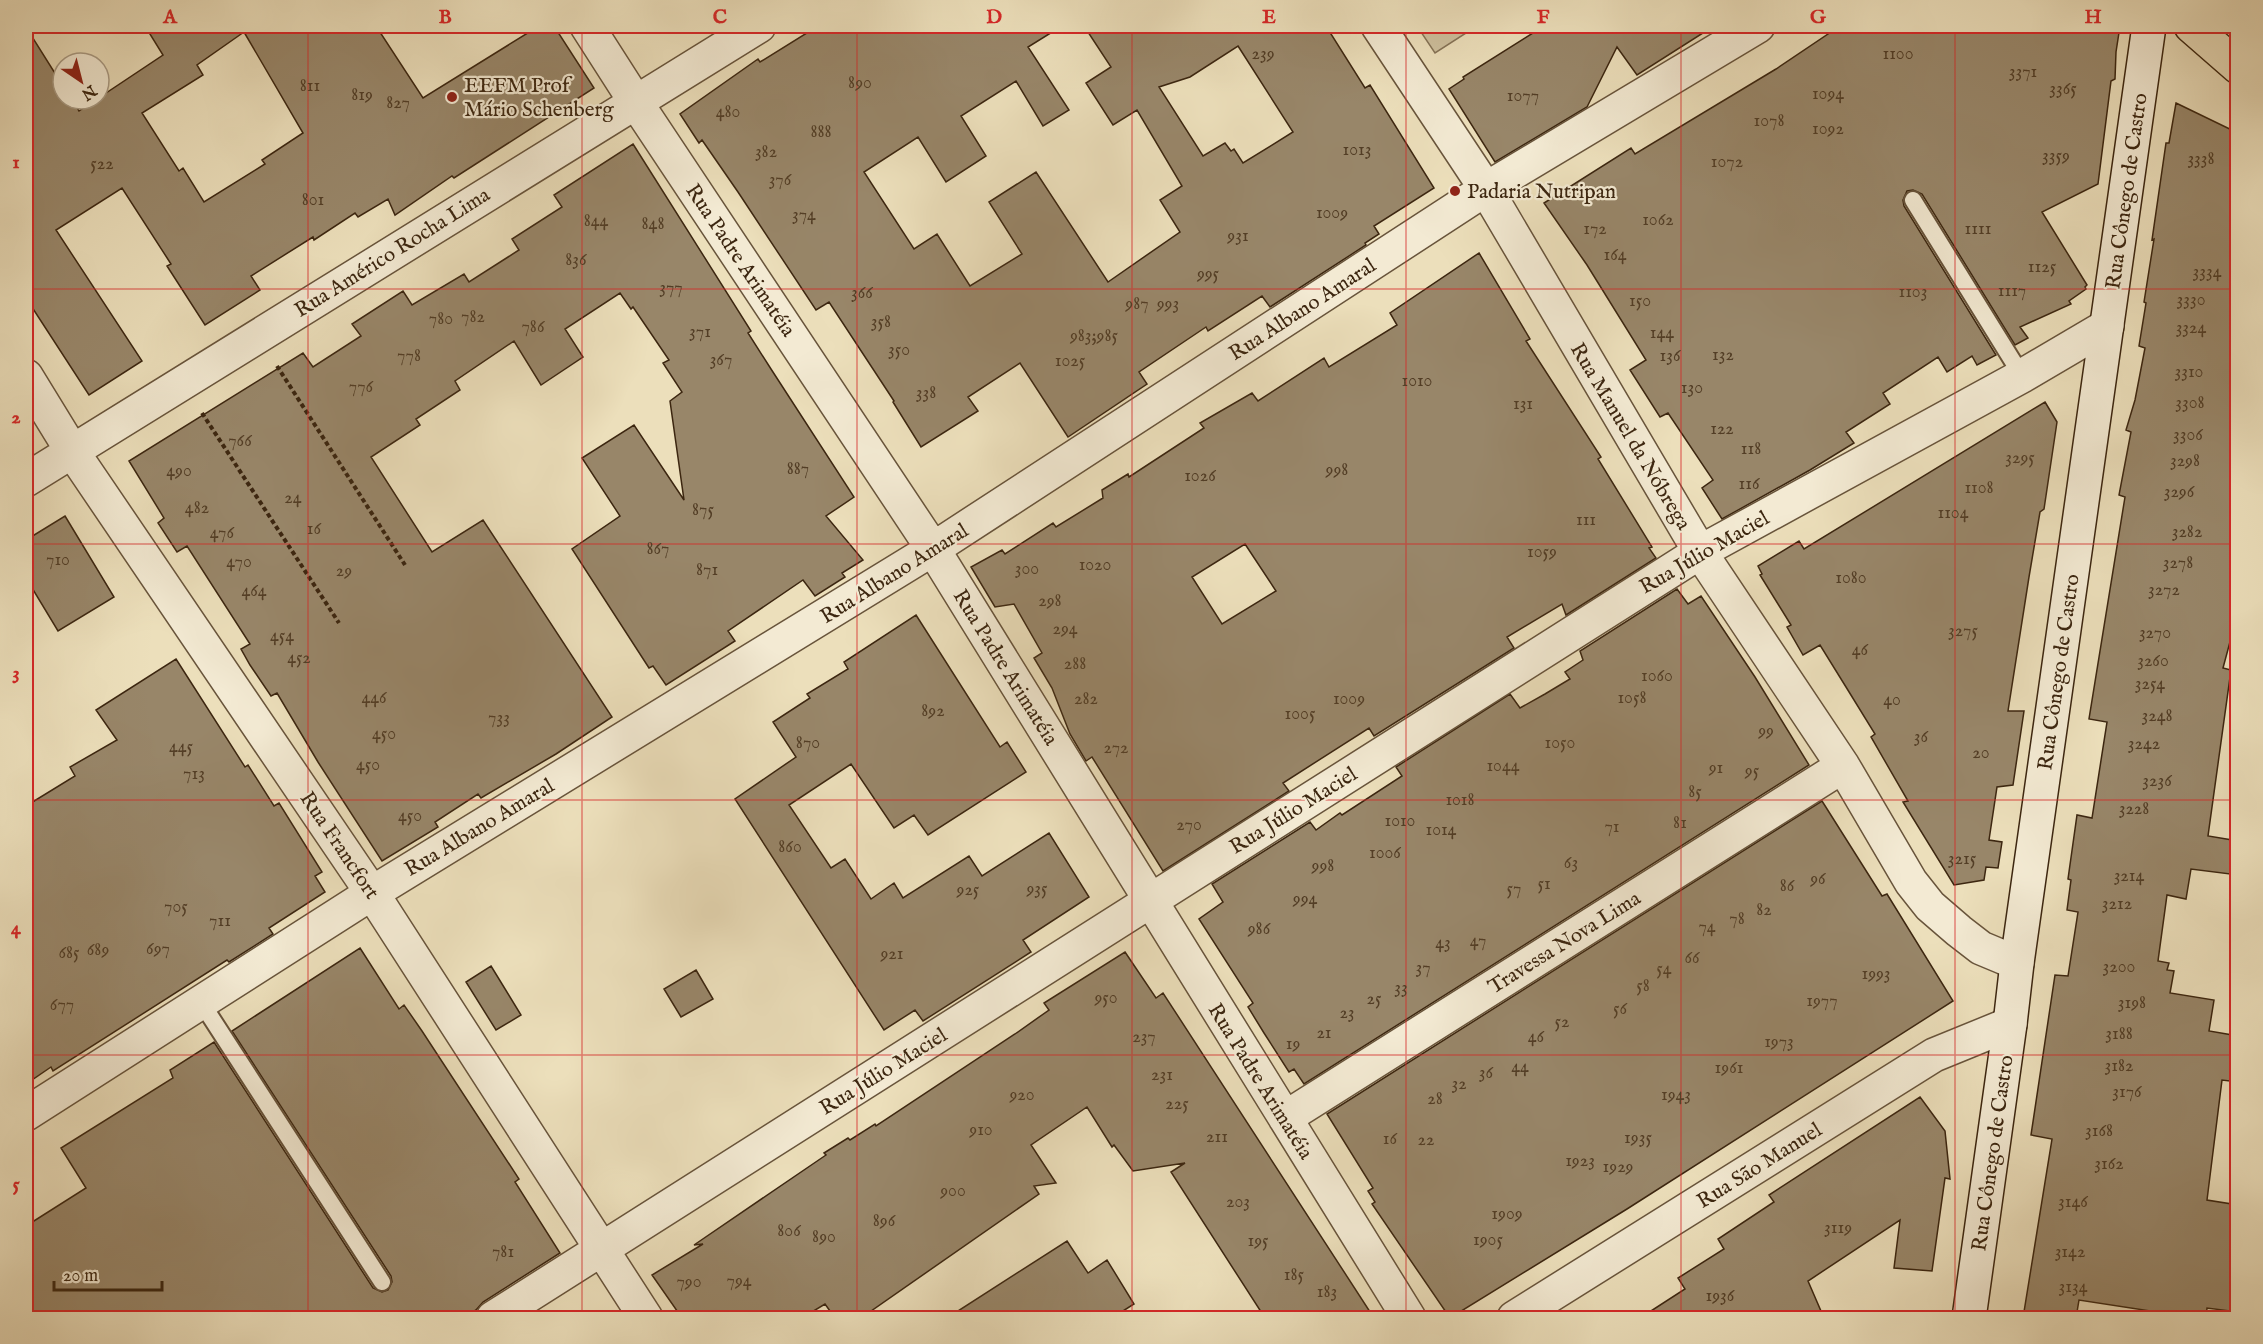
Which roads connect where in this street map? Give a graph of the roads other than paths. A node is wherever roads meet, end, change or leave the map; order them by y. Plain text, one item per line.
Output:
1 (587, 26) edge
2 (759, 26) edge
3 (1378, 26) edge
4 (1758, 26) edge
5 (2149, 26) edge
6 (2191, 26) edge
7 (2238, 67) edge
8 (634, 101) junction
9 (1486, 189) junction
10 (1913, 200) dead end
11 (2107, 326) junction
12 (26, 376) edge
13 (2022, 376) junction
14 (72, 451) junction
15 (26, 480) edge
16 (933, 549) junction
17 (1700, 552) junction
18 (1843, 766) junction
19 (372, 893) junction
20 (1150, 901) junction
21 (2017, 963) junction
22 (201, 1002) junction
23 (2010, 1024) junction
24 (26, 1114) edge
25 (1285, 1118) junction
26 (603, 1249) junction
27 (382, 1282) dead end
28 (493, 1318) edge
29 (646, 1318) edge
30 (1409, 1318) edge
31 (1514, 1318) edge
32 (1969, 1318) edge

1 - 8 street, Rua Padre Arimatéia
2 - 8 street, Rua Américo Rocha Lima
3 - 9 street, Rua Manuel da Nóbrega
4 - 9 street, Rua Albano Amaral
5 - 11 street, Rua Cônego de Castro
6 - 7 main road
8 - 14 street, Rua Américo Rocha Lima
8 - 16 street, Rua Padre Arimatéia
9 - 16 street, Rua Albano Amaral
9 - 17 street, Rua Manuel da Nóbrega
10 - 13 lane
11 - 13 street, Rua Júlio Maciel
11 - 21 street, Rua Cônego de Castro
12 - 14 street, Rua Francfort
13 - 17 street, Rua Júlio Maciel
14 - 15 street, Rua Américo Rocha Lima
14 - 19 street, Rua Francfort
16 - 19 street, Rua Albano Amaral
16 - 20 street, Rua Padre Arimatéia
17 - 18 street, Rua Manuel da Nóbrega
17 - 20 street, Rua Júlio Maciel
18 - 21 street, Rua Manuel da Nóbrega
18 - 25 street, Travessa Nova Lima
19 - 22 street, Rua Albano Amaral
19 - 26 street, Rua Francfort
20 - 25 street, Rua Padre Arimatéia
20 - 26 street, Rua Júlio Maciel
21 - 23 street, Rua Cônego de Castro
22 - 24 street, Rua Albano Amaral
22 - 27 lane
23 - 31 street, Rua São Manuel
23 - 32 street, Rua Cônego de Castro
25 - 30 street, Rua Padre Arimatéia
26 - 28 street, Rua Júlio Maciel
26 - 29 street, Rua Francfort

